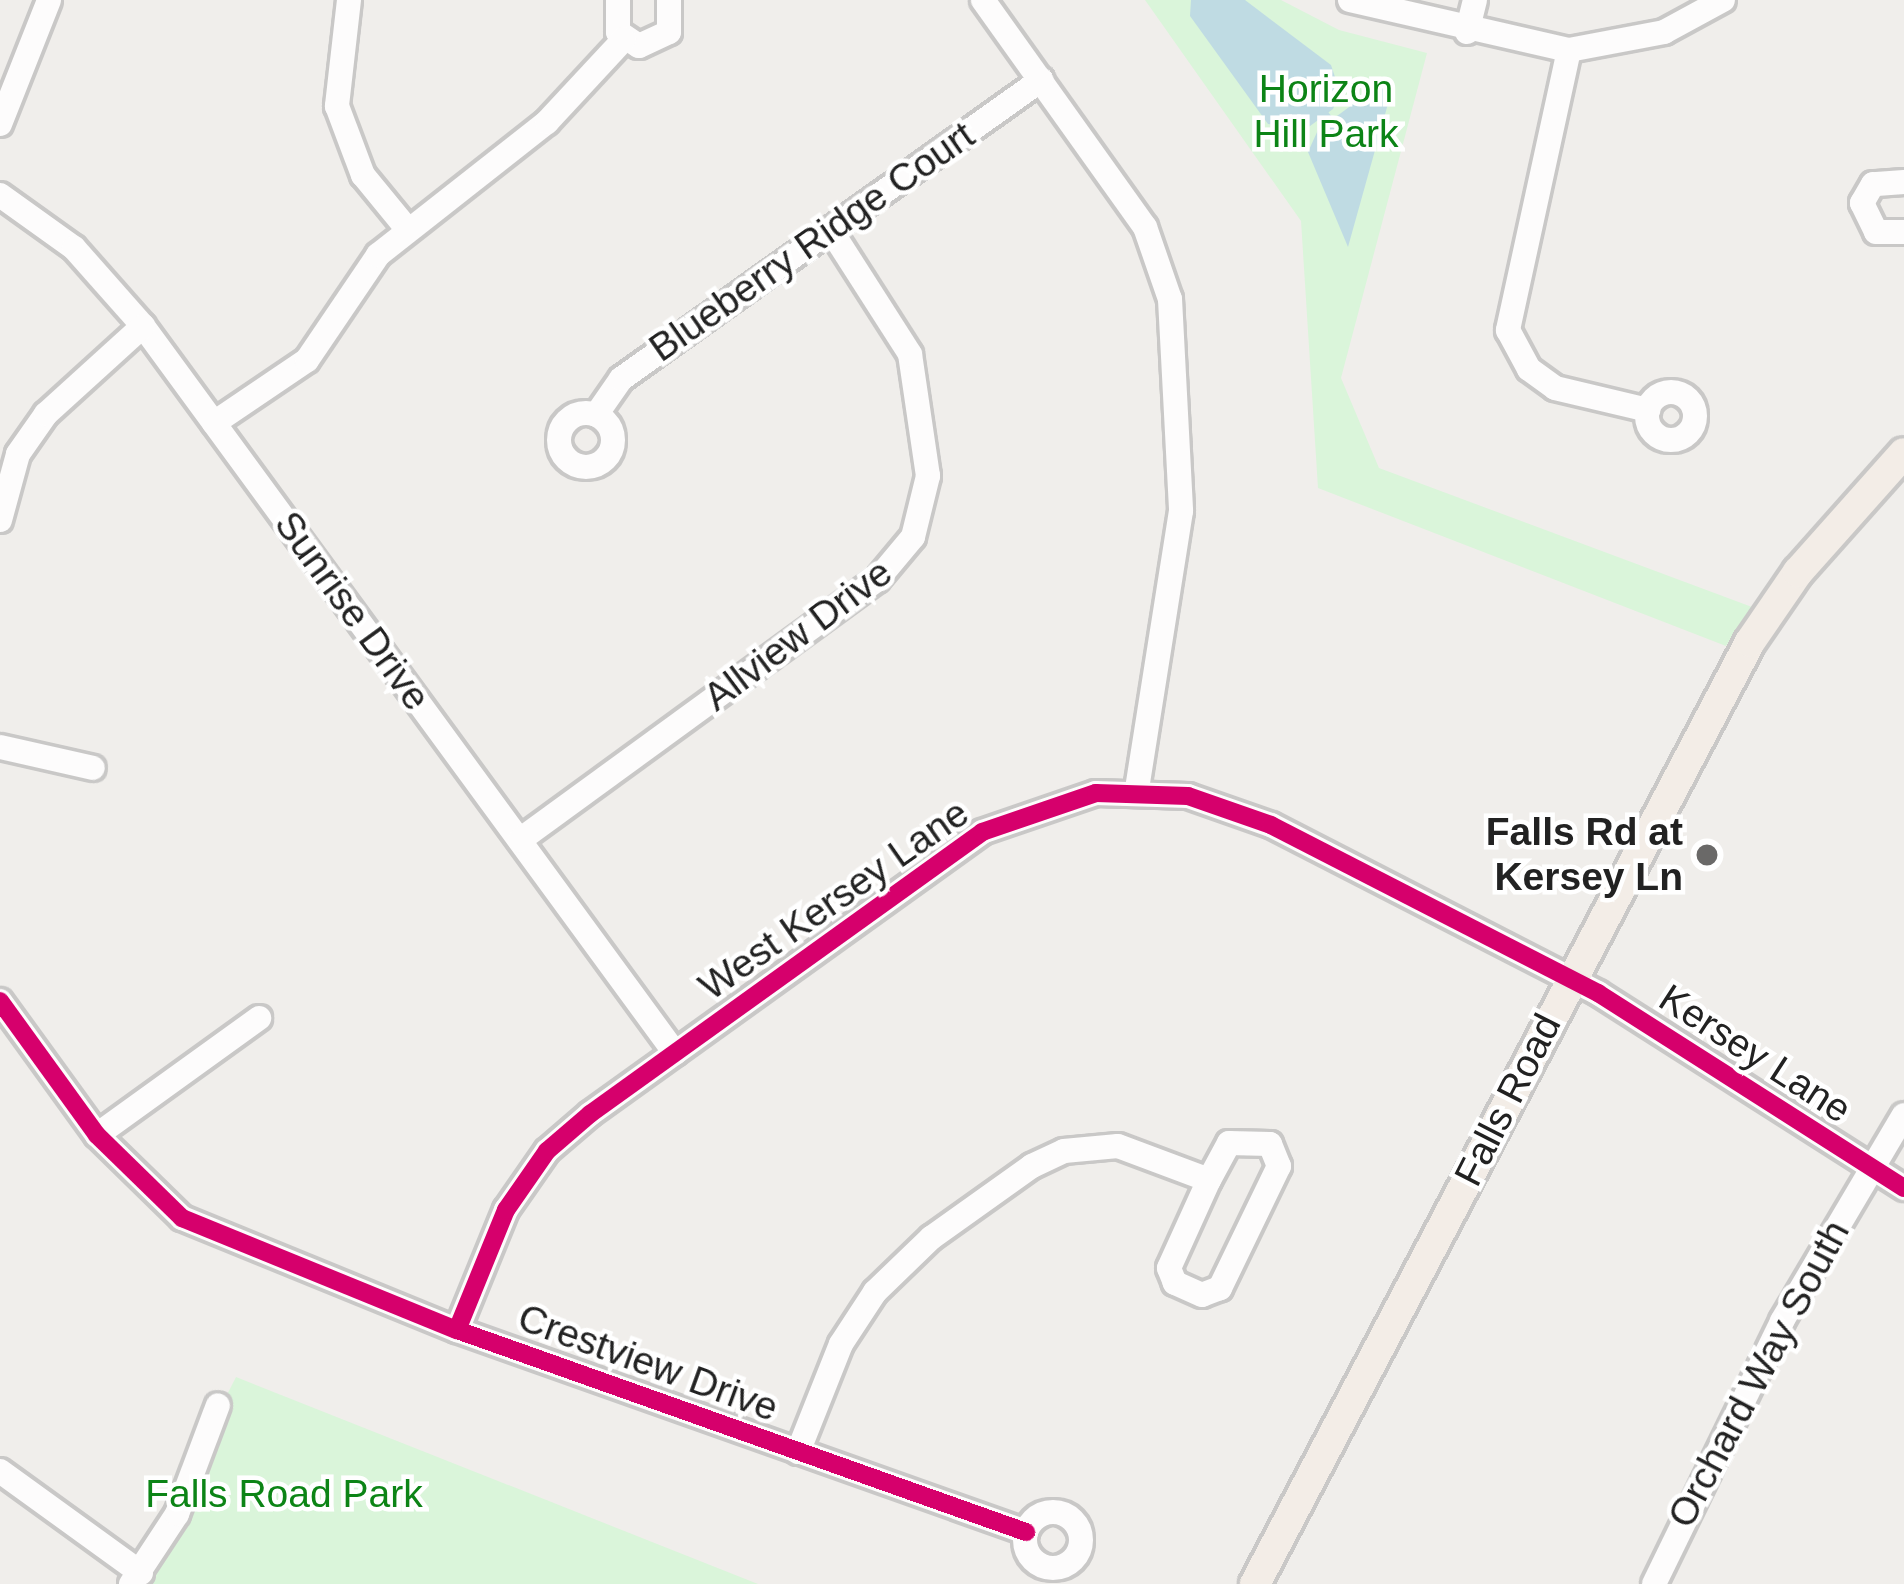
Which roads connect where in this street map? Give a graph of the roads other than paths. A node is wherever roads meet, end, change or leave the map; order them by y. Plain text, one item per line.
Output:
1 (49, 0) edge
2 (349, 0) edge
3 (617, 0) edge
4 (669, 0) edge
5 (983, 0) edge
6 (1350, 0) edge
7 (1475, 0) edge
8 (1723, 0) edge
9 (1467, 32) junction
10 (624, 39) junction
11 (1569, 50) junction
12 (1041, 80) junction
13 (0, 124) edge
14 (1904, 182) edge
15 (0, 195) edge
16 (830, 229) junction
17 (408, 230) junction
18 (1904, 232) edge
19 (143, 326) junction
20 (1648, 410) dead end
21 (596, 415) dead end
22 (214, 423) junction
23 (1904, 453) edge
24 (0, 520) edge
25 (0, 747) edge
26 (93, 768) dead end
27 (1137, 790) junction
28 (520, 840) junction
29 (1568, 982) junction
30 (0, 1001) edge
31 (259, 1018) dead end
32 (675, 1053) junction
33 (1904, 1114) edge
34 (98, 1136) junction
35 (1870, 1167) junction
36 (1209, 1180) junction
37 (1904, 1188) edge
38 (457, 1330) junction
39 (218, 1405) dead end
40 (799, 1452) junction
41 (0, 1471) edge
42 (1026, 1532) dead end
43 (136, 1578) edge
44 (1255, 1584) edge
45 (1654, 1584) edge

1 - 13 street
2 - 17 street
3 - 10 street
4 - 10 street
5 - 12 street
6 - 9 street
7 - 9 street
8 - 11 street
9 - 11 street
10 - 17 street
11 - 20 street
12 - 16 street, Blueberry Ridge Court
12 - 27 street
14 - 18 street
15 - 19 street, Sunrise Drive
16 - 21 street, Blueberry Ridge Court
16 - 28 street, Allview Drive
17 - 22 street
19 - 22 street, Sunrise Drive
19 - 24 street
22 - 28 street, Sunrise Drive
23 - 29 main road, Falls Road
25 - 26 street
27 - 29 street, West Kersey Lane
27 - 32 street, West Kersey Lane
28 - 32 street, Sunrise Drive
29 - 35 street, Kersey Lane
29 - 44 main road, Falls Road
30 - 34 street, Crestview Drive
31 - 34 street
32 - 38 street, West Kersey Lane
33 - 35 street, Orchard Way South
34 - 38 street, Crestview Drive
35 - 37 street, Kersey Lane
35 - 45 street, Orchard Way South
36 - 36 street
36 - 40 street
38 - 40 street, Crestview Drive
39 - 43 street
40 - 42 street, Crestview Drive
41 - 43 street

